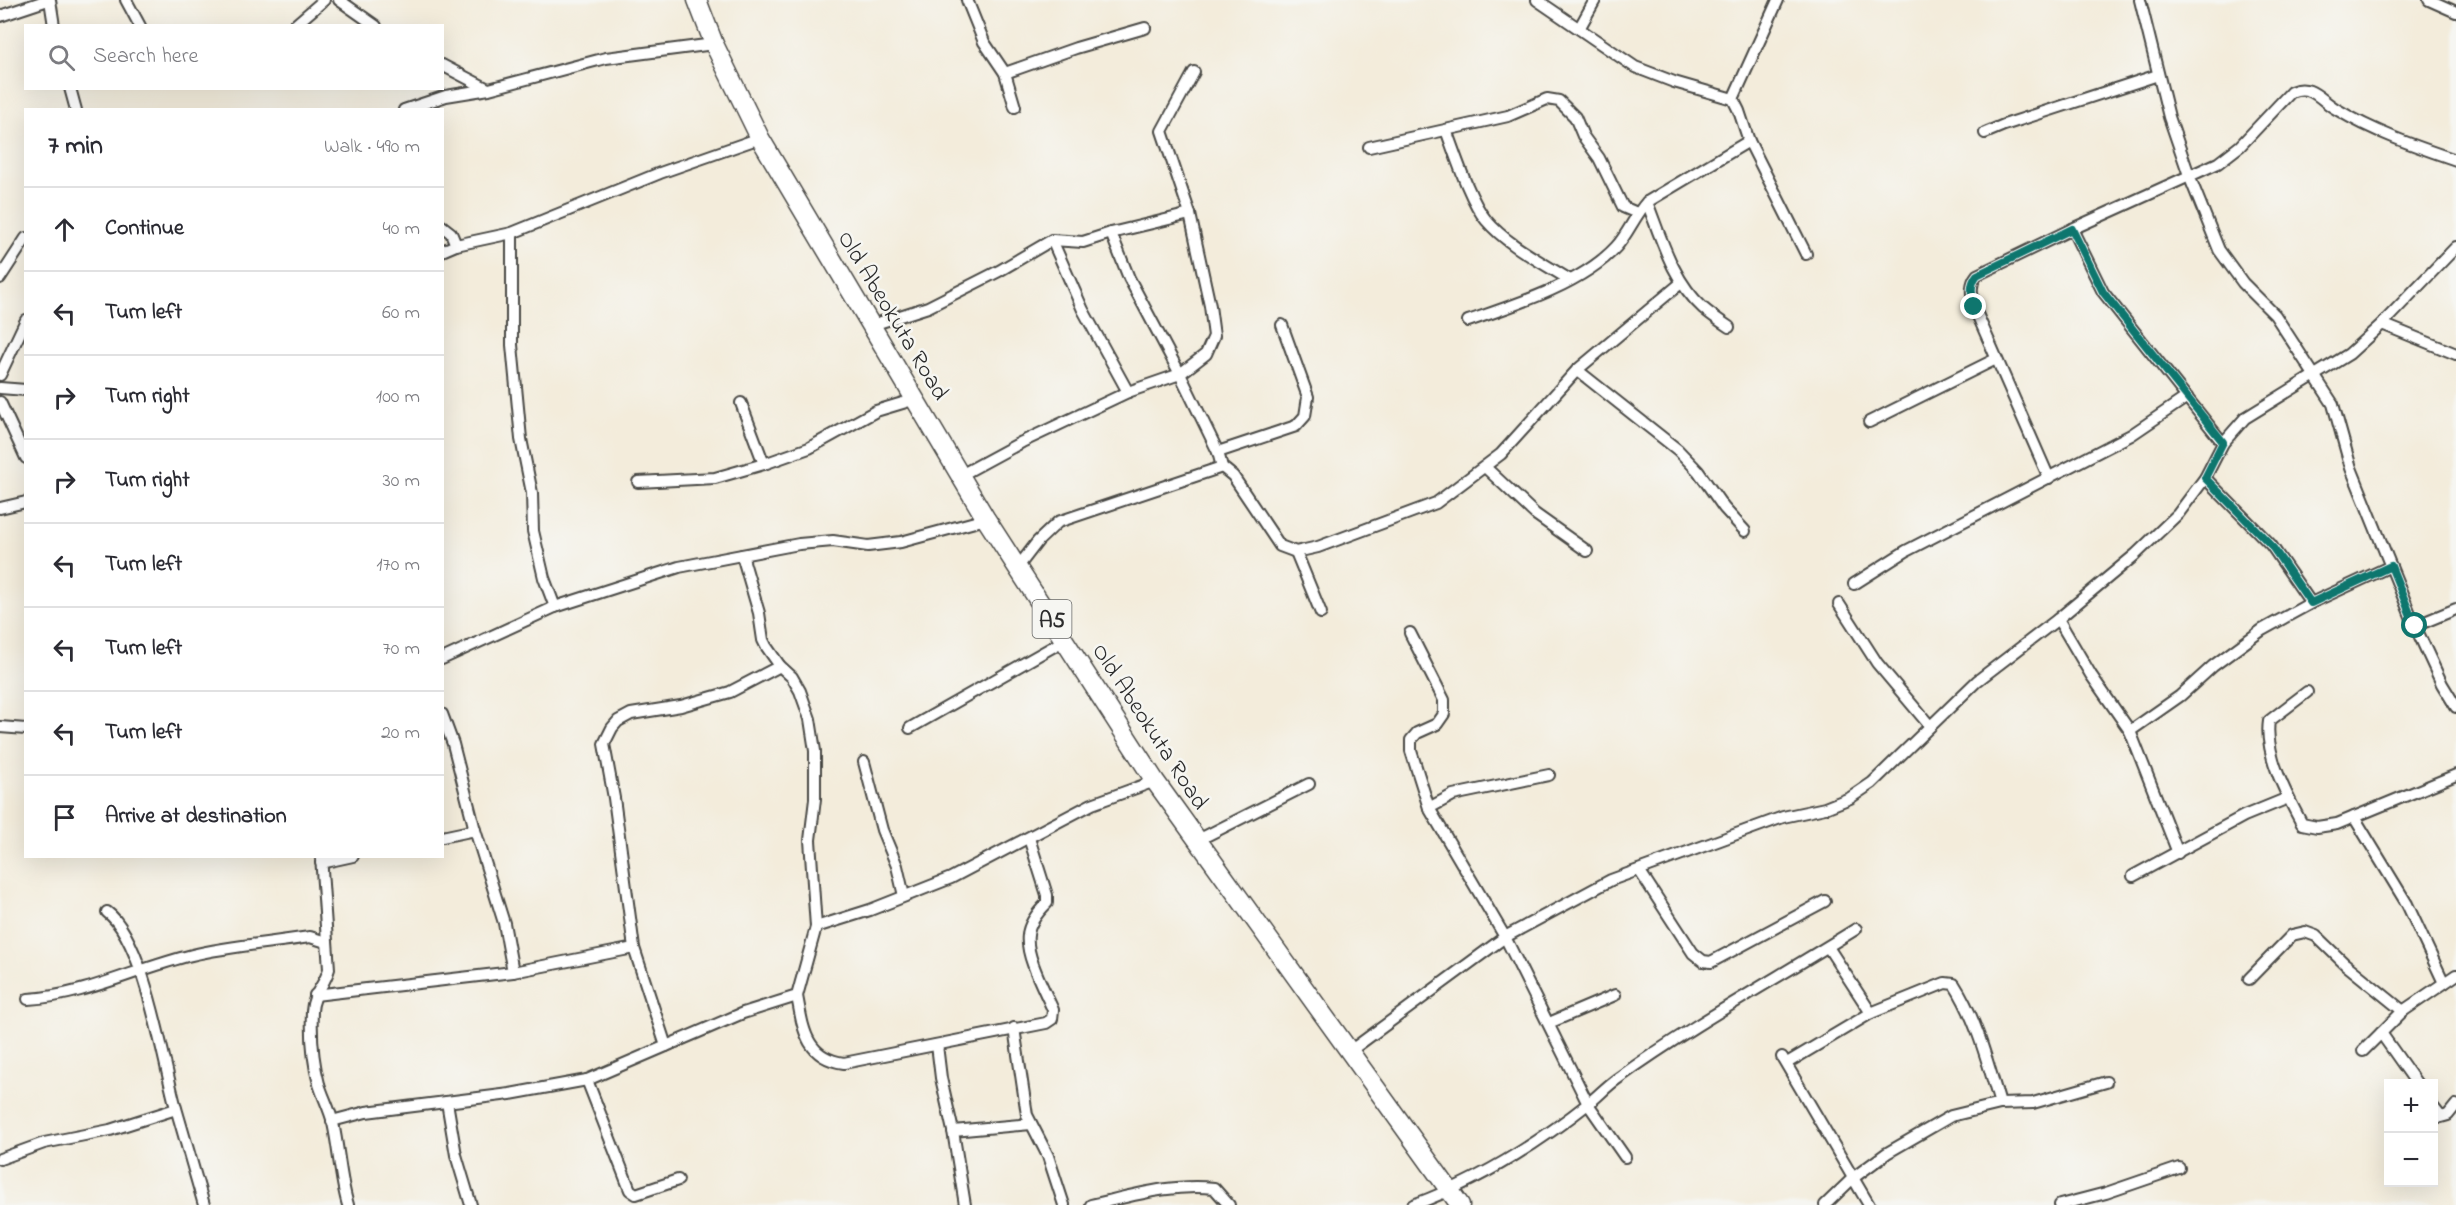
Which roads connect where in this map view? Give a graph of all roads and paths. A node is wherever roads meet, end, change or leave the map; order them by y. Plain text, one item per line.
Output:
1 (49, 0) edge
2 (126, 0) edge
3 (324, 0) edge
4 (339, 0) edge
5 (697, 0) edge
6 (967, 0) edge
7 (1537, 0) edge
8 (1595, 0) edge
9 (1778, 0) edge
10 (2149, 0) edge
11 (2429, 0) edge
12 (2141, 5) edge
13 (2456, 12) edge
14 (0, 16) edge
15 (54, 24) edge
16 (139, 24) edge
17 (296, 24) edge
18 (373, 24) edge
19 (1580, 27) junction
20 (1145, 28) dead end
21 (714, 44) junction
22 (444, 66) edge
23 (1194, 72) dead end
24 (1005, 73) junction
25 (2158, 75) junction
26 (489, 89) junction
27 (71, 90) edge
28 (1733, 99) junction
29 (1016, 107) dead end
30 (75, 108) edge
31 (411, 108) edge
32 (1446, 130) junction
33 (1985, 134) dead end
34 (760, 138) junction
35 (1749, 141) junction
36 (1369, 147) dead end
37 (2456, 160) edge
38 (2190, 177) junction
39 (1647, 202) junction
40 (1637, 213) junction
41 (1190, 214) junction
42 (447, 229) edge
43 (2072, 229) junction
44 (512, 233) junction
45 (1111, 233) junction
46 (1052, 240) junction
47 (24, 241) edge
48 (456, 245) junction
49 (2456, 247) edge
50 (444, 250) edge
51 (1806, 254) dead end
52 (0, 278) edge
53 (1570, 280) junction
54 (1681, 283) junction
55 (1468, 321) dead end
56 (24, 324) edge
57 (2382, 324) junction
58 (872, 325) junction
59 (1282, 325) dead end
60 (1729, 327) dead end
61 (2456, 354) edge
62 (1996, 359) junction
63 (1578, 370) junction
64 (2315, 373) junction
65 (1179, 374) junction
66 (0, 375) edge
67 (0, 388) edge
68 (24, 390) edge
69 (1128, 392) junction
70 (2187, 397) junction
71 (916, 399) junction
72 (0, 402) edge
73 (741, 403) dead end
74 (1869, 422) dead end
75 (2223, 442) junction
76 (1218, 452) junction
77 (24, 454) edge
78 (764, 464) junction
79 (1222, 467) junction
80 (1485, 467) junction
81 (961, 475) junction
82 (2049, 478) junction
83 (2205, 478) junction
84 (638, 482) dead end
85 (24, 502) edge
86 (0, 508) edge
87 (986, 519) junction
88 (1745, 531) dead end
89 (1587, 551) dead end
90 (1296, 552) junction
91 (742, 555) junction
92 (2391, 566) junction
93 (1018, 567) junction
94 (1854, 584) dead end
95 (2311, 603) junction
96 (1839, 604) dead end
97 (555, 607) junction
98 (2456, 609) edge
99 (1321, 613) dead end
100 (2058, 619) junction
101 (2415, 626) junction
102 (1410, 633) dead end
103 (1065, 640) junction
104 (444, 658) edge
105 (780, 666) junction
106 (2307, 692) dead end
107 (2456, 707) edge
108 (444, 719) edge
109 (1930, 726) junction
110 (0, 727) edge
111 (910, 728) dead end
112 (24, 729) edge
113 (2130, 731) junction
114 (864, 762) dead end
115 (1549, 775) dead end
116 (2456, 775) edge
117 (1155, 781) junction
118 (1309, 783) dead end
119 (2288, 798) junction
120 (1429, 808) junction
121 (2354, 818) junction
122 (475, 830) junction
123 (444, 837) edge
124 (1029, 838) junction
125 (1198, 840) junction
126 (2178, 853) junction
127 (337, 858) edge
128 (321, 860) edge
129 (1639, 870) junction
130 (2133, 876) dead end
131 (904, 896) junction
132 (1825, 901) dead end
133 (107, 912) dead end
134 (325, 926) junction
135 (816, 927) junction
136 (1856, 929) dead end
137 (310, 937) junction
138 (1505, 938) junction
139 (326, 942) junction
140 (1828, 947) junction
141 (634, 948) junction
142 (142, 969) junction
143 (513, 972) junction
144 (2456, 975) edge
145 (2248, 979) dead end
146 (2444, 982) junction
147 (315, 995) junction
148 (797, 996) junction
149 (1615, 996) dead end
150 (28, 999) dead end
151 (2403, 1011) junction
152 (1871, 1013) junction
153 (1549, 1023) junction
154 (1014, 1028) junction
155 (2381, 1033) junction
156 (937, 1045) junction
157 (666, 1046) junction
158 (1350, 1051) junction
159 (2363, 1052) dead end
160 (2413, 1079) edge
161 (587, 1080) junction
162 (2106, 1082) dead end
163 (447, 1102) junction
164 (1588, 1104) junction
165 (2000, 1104) junction
166 (2456, 1105) edge
167 (176, 1108) junction
168 (2438, 1114) edge
169 (332, 1121) junction
170 (1031, 1124) junction
171 (953, 1131) junction
172 (1625, 1157) dead end
173 (0, 1159) edge
174 (2179, 1168) dead end
175 (1852, 1178) junction
176 (678, 1180) dead end
177 (1455, 1198) edge
178 (204, 1205) edge
179 (348, 1205) edge
180 (471, 1205) edge
181 (964, 1205) edge
182 (1064, 1205) edge
183 (1091, 1205) edge
184 (1229, 1205) edge
185 (1413, 1205) edge
186 (1825, 1205) edge
187 (1869, 1205) edge
188 (2060, 1205) edge

1 - 14 street
1 - 15 street
2 - 16 street
3 - 17 street
4 - 18 street
5 - 21 highway, Old Abeokuta Road / A5
6 - 24 street
7 - 19 street
8 - 19 street
9 - 28 street
10 - 12 street
11 - 13 street
12 - 25 street
19 - 28 street
20 - 24 street
21 - 26 street
21 - 34 highway, Old Abeokuta Road / A5
22 - 26 street
23 - 41 street
24 - 29 street
25 - 33 street
25 - 38 street
26 - 31 street
27 - 30 street
28 - 35 street
32 - 36 street
32 - 40 street
32 - 53 street
34 - 44 street
34 - 58 highway, Old Abeokuta Road / A5
35 - 39 street
35 - 51 street
37 - 38 street
38 - 43 street
38 - 64 street
39 - 40 street
39 - 54 street
40 - 53 street
41 - 45 street
41 - 65 street
42 - 48 street
43 - 62 street
43 - 70 street
44 - 48 street
44 - 97 street
45 - 46 street
45 - 65 street
46 - 58 street
46 - 69 street
47 - 52 street
48 - 50 street
49 - 57 street
53 - 55 street
54 - 60 street
54 - 63 street
56 - 66 street
57 - 61 street
57 - 64 street
58 - 71 highway, Old Abeokuta Road / A5
59 - 76 street
62 - 74 street
62 - 82 street
63 - 80 street
63 - 88 street
64 - 75 street
64 - 92 street
65 - 69 street
65 - 76 street
67 - 68 street
69 - 81 street
70 - 75 street
70 - 82 street
71 - 78 street
71 - 81 highway, Old Abeokuta Road / A5
72 - 77 street
73 - 78 street
75 - 83 street
76 - 79 street
78 - 84 street
79 - 90 street
79 - 93 street
80 - 89 street
80 - 90 street
81 - 87 highway, Old Abeokuta Road / A5
82 - 94 street
83 - 95 street
83 - 100 street
85 - 86 street
87 - 91 street
87 - 93 highway, Old Abeokuta Road / A5
90 - 99 street
91 - 97 street
91 - 105 street
92 - 95 street
92 - 101 street
93 - 103 highway, Old Abeokuta Road / A5
95 - 113 street
96 - 109 street
97 - 104 street
98 - 101 street
100 - 109 street
100 - 113 street
101 - 107 street
102 - 120 street
103 - 111 street
103 - 117 highway, Old Abeokuta Road / A5
105 - 135 street
105 - 141 street
106 - 119 street
108 - 122 street
109 - 129 street
110 - 112 street
113 - 126 street
114 - 131 street
115 - 120 street
116 - 121 street
117 - 124 street
117 - 125 highway, Old Abeokuta Road / A5
118 - 125 street
119 - 121 street
119 - 126 street
120 - 138 street
121 - 146 street
122 - 123 street
122 - 143 street
124 - 131 street
124 - 154 street
125 - 158 highway, Old Abeokuta Road / A5
126 - 130 street
127 - 128 street
128 - 134 street
129 - 132 street
129 - 138 street
131 - 135 street
133 - 142 street
134 - 137 street
134 - 139 street
135 - 148 street
136 - 140 street
137 - 139 street
137 - 142 street
138 - 153 street
138 - 158 street
139 - 147 street
140 - 152 street
140 - 164 street
141 - 143 street
141 - 157 street
142 - 150 street
142 - 167 street
143 - 147 street
144 - 146 street
145 - 151 street
146 - 151 street
147 - 169 street
148 - 156 street
148 - 157 street
149 - 153 street
151 - 155 street
152 - 165 street
152 - 175 street
153 - 164 street
154 - 156 street
154 - 170 street
155 - 159 street
155 - 160 street
156 - 171 street
157 - 161 street
158 - 177 highway, Old Abeokuta Road / A5
161 - 163 street
161 - 176 street
162 - 165 street
163 - 169 street
163 - 180 street
164 - 172 street
164 - 177 street
165 - 175 street
166 - 168 street
167 - 173 street
167 - 178 street
169 - 179 street
170 - 171 street
170 - 182 street
171 - 181 street
174 - 188 street
175 - 186 street
175 - 187 street
177 - 185 street
183 - 184 street

